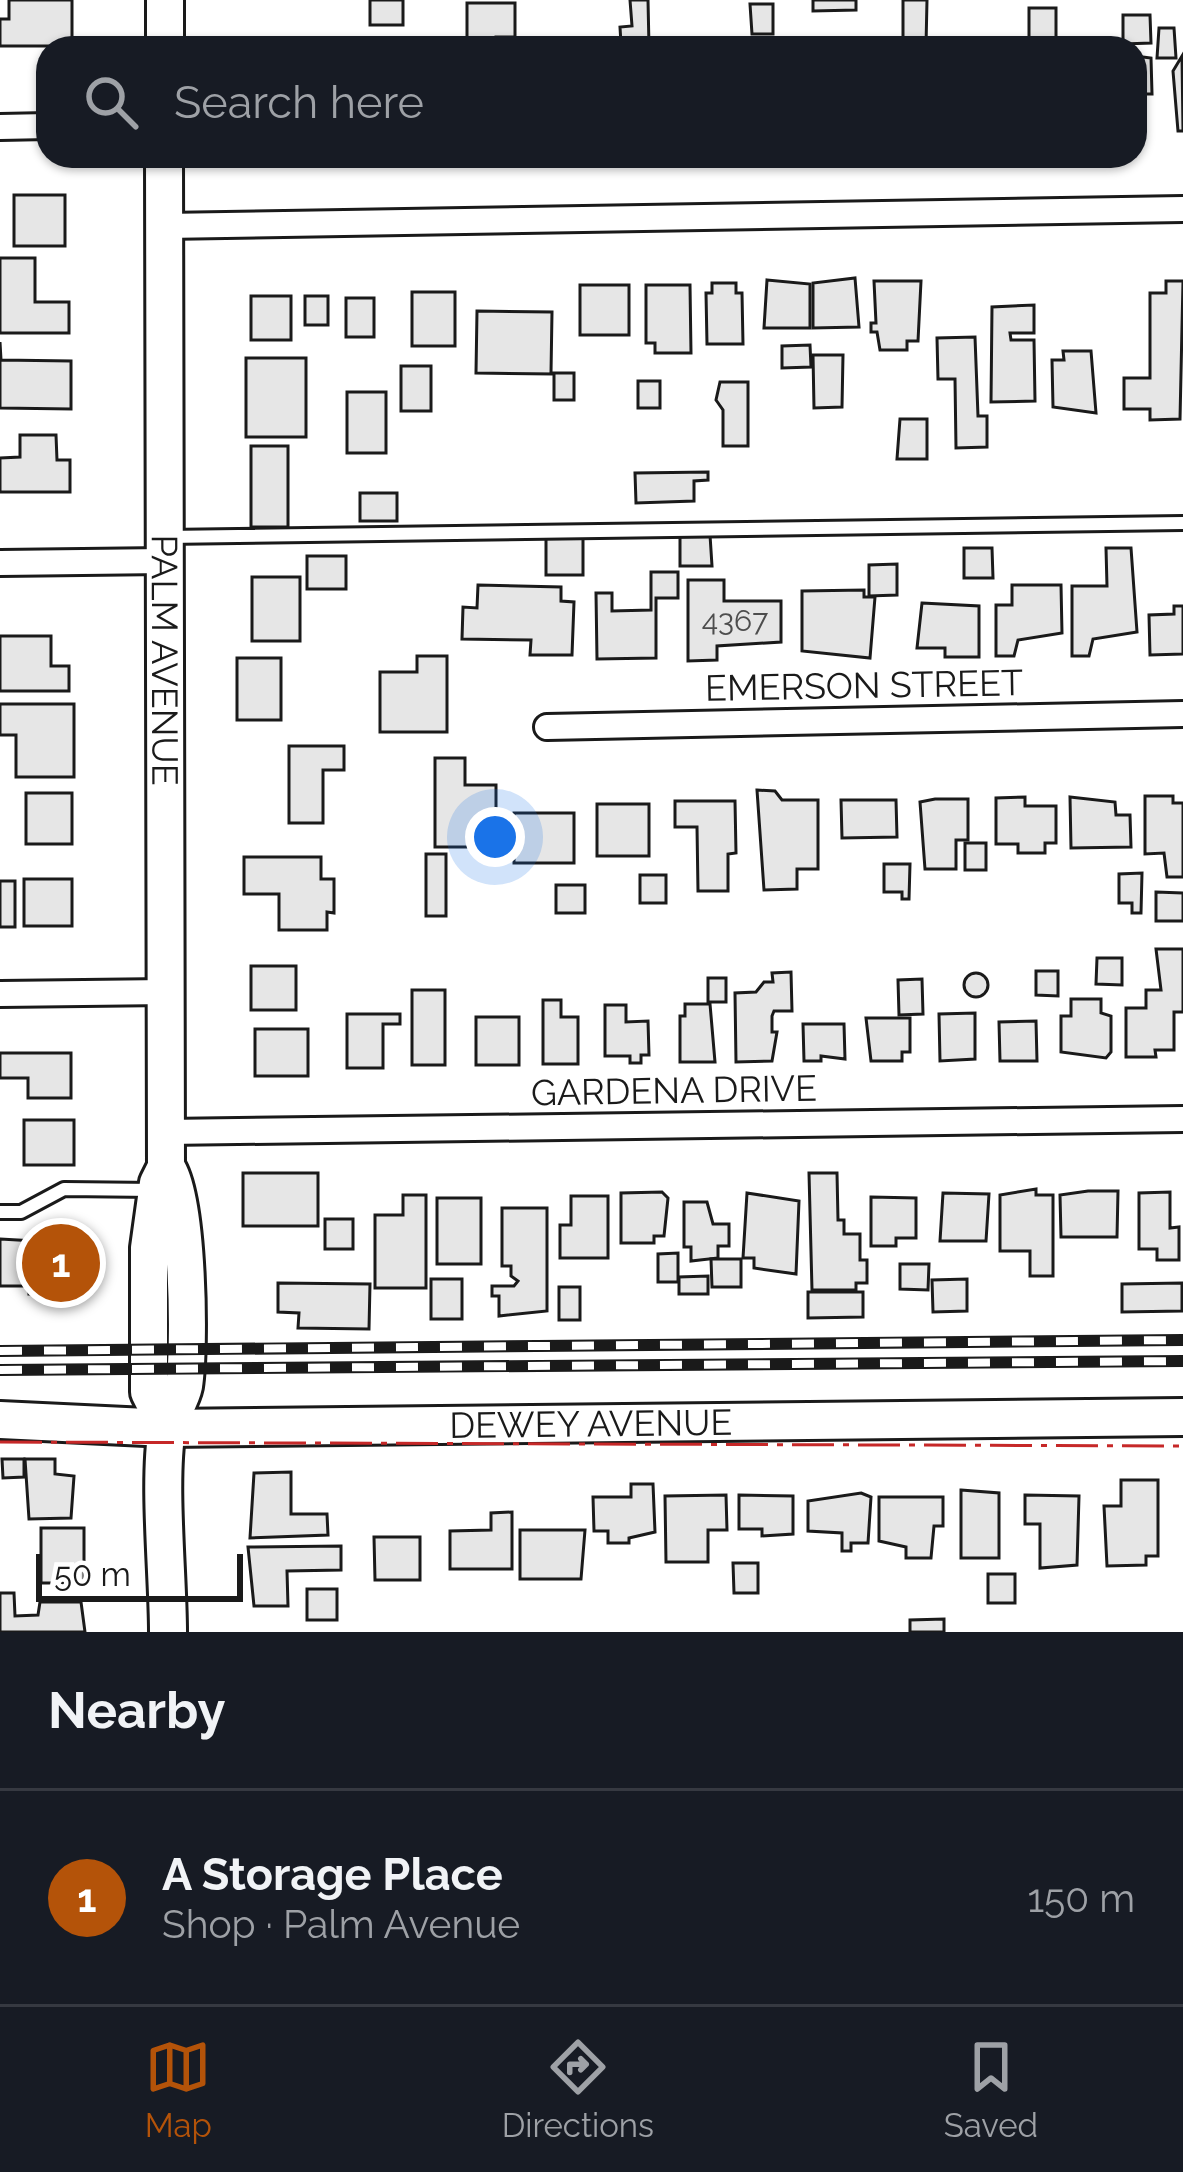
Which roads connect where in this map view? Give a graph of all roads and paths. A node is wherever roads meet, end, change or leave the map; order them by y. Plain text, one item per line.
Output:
1 (165, 0) edge
2 (165, 36) edge
3 (36, 126) edge
4 (0, 127) edge
5 (164, 168) edge
6 (1183, 209) edge
7 (165, 226) junction
8 (1183, 523) edge
9 (165, 549) junction
10 (0, 563) edge
11 (1183, 715) edge
12 (547, 727) dead end
13 (167, 992) junction
14 (0, 994) edge
15 (1183, 1119) edge
16 (163, 1163) junction
17 (0, 1212) edge
18 (1183, 1418) edge
19 (0, 1420) edge
20 (167, 1427) junction
21 (168, 1632) edge

1 - 2 street
3 - 4 street
5 - 7 street, PALM AVENUE
6 - 7 street
7 - 9 street, PALM AVENUE
8 - 9 lane
9 - 10 street
9 - 13 street, PALM AVENUE
11 - 12 street, EMERSON STREET
13 - 14 street
13 - 16 street, PALM AVENUE
15 - 16 street, GARDENA DRIVE
16 - 17 lane
16 - 20 street, PALM AVENUE
18 - 20 street, DEWEY AVENUE
19 - 20 street, DEWEY AVENUE
20 - 21 street, PALM AVENUE

